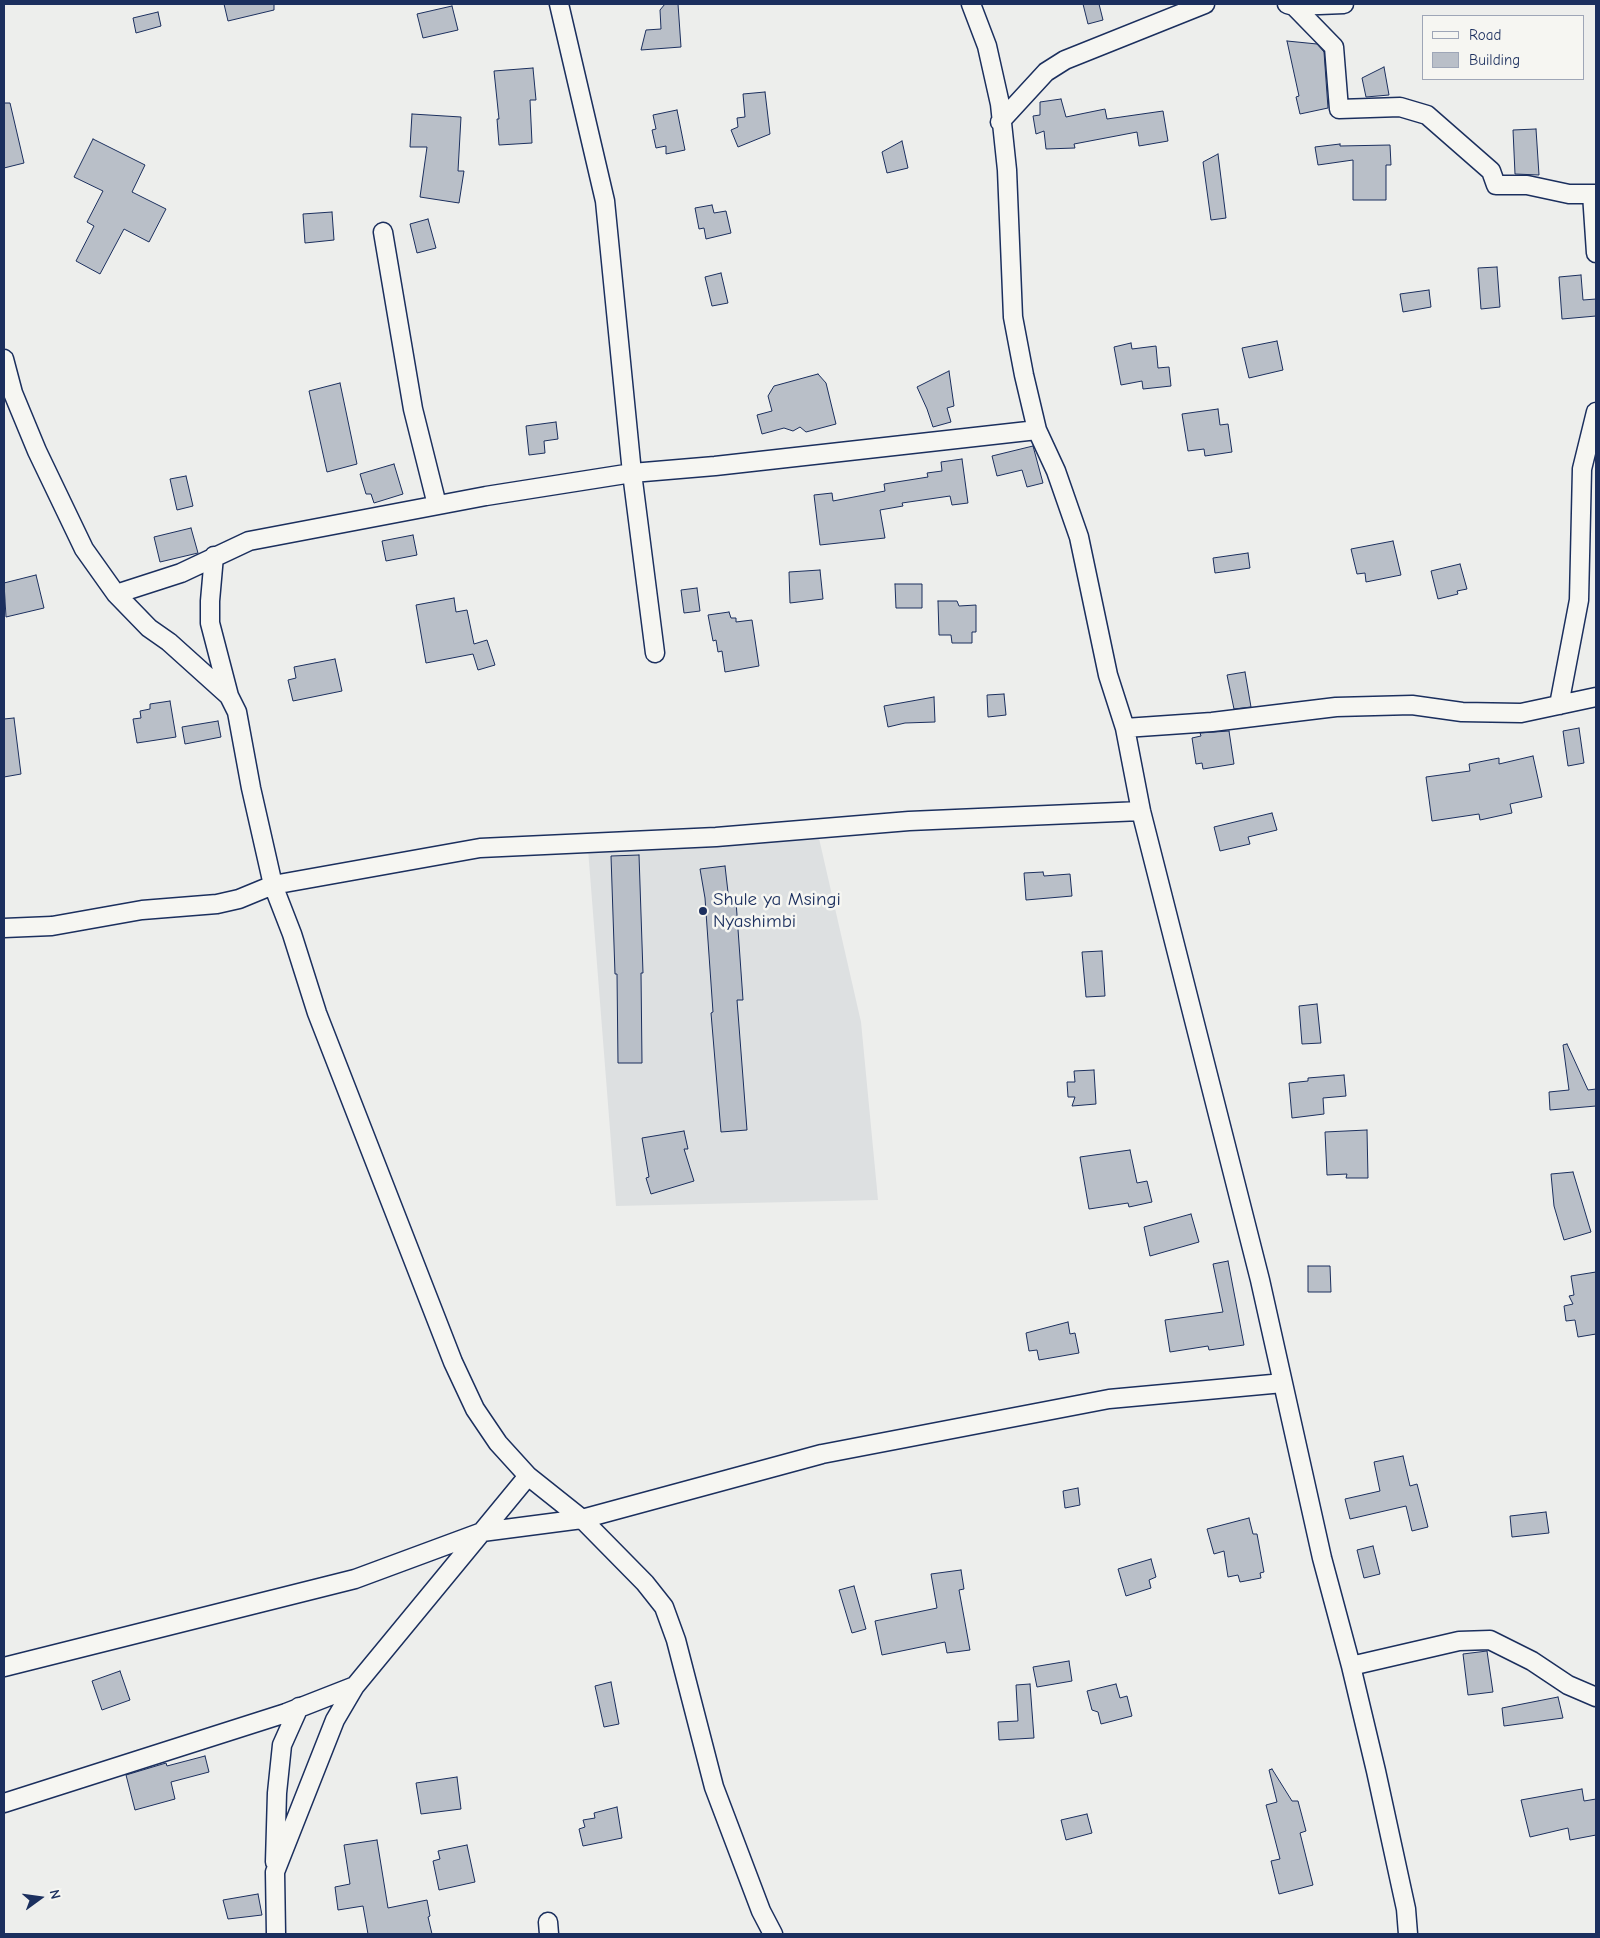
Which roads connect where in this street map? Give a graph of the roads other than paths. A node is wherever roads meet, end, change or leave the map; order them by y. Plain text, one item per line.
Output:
1 (559, 4) edge
2 (971, 4) edge
3 (1205, 4) edge
4 (1344, 4) edge
5 (1290, 5) edge
6 (1000, 122) junction
7 (1594, 194) edge
8 (383, 232) dead end
9 (1596, 253) edge
10 (4, 359) edge
11 (1596, 412) edge
12 (1037, 430) junction
13 (632, 473) junction
14 (437, 505) junction
15 (214, 556) junction
16 (116, 594) junction
17 (655, 653) dead end
18 (229, 696) junction
19 (1596, 697) edge
20 (1559, 705) junction
21 (1125, 728) junction
22 (1141, 811) junction
23 (273, 885) junction
24 (4, 928) edge
25 (1283, 1383) junction
26 (528, 1476) junction
27 (582, 1519) junction
28 (482, 1532) junction
29 (1351, 1666) junction
30 (4, 1667) edge
31 (355, 1686) junction
32 (1596, 1697) edge
33 (299, 1707) junction
34 (4, 1803) edge
35 (275, 1872) junction
36 (753, 1916) dead end
37 (276, 1934) edge
38 (759, 1934) edge
39 (773, 1934) edge
40 (1408, 1934) edge

1 - 13 street
2 - 6 street
3 - 6 street
4 - 5 street
5 - 7 street
6 - 12 street
7 - 9 street
8 - 14 street
10 - 16 street
11 - 20 street
12 - 13 street
12 - 21 street
13 - 14 street
13 - 17 street
14 - 15 street
15 - 16 street
15 - 18 street
16 - 18 street
18 - 23 street
19 - 20 street
20 - 21 street
21 - 22 street
22 - 23 street
22 - 25 street
23 - 24 street
23 - 26 street
25 - 27 street
25 - 29 street
26 - 27 street
26 - 28 street
27 - 28 street
27 - 39 street
28 - 30 street
28 - 31 street
29 - 32 street
29 - 40 street
31 - 33 street
31 - 35 street
33 - 34 street
33 - 35 street
35 - 37 street
36 - 38 street

